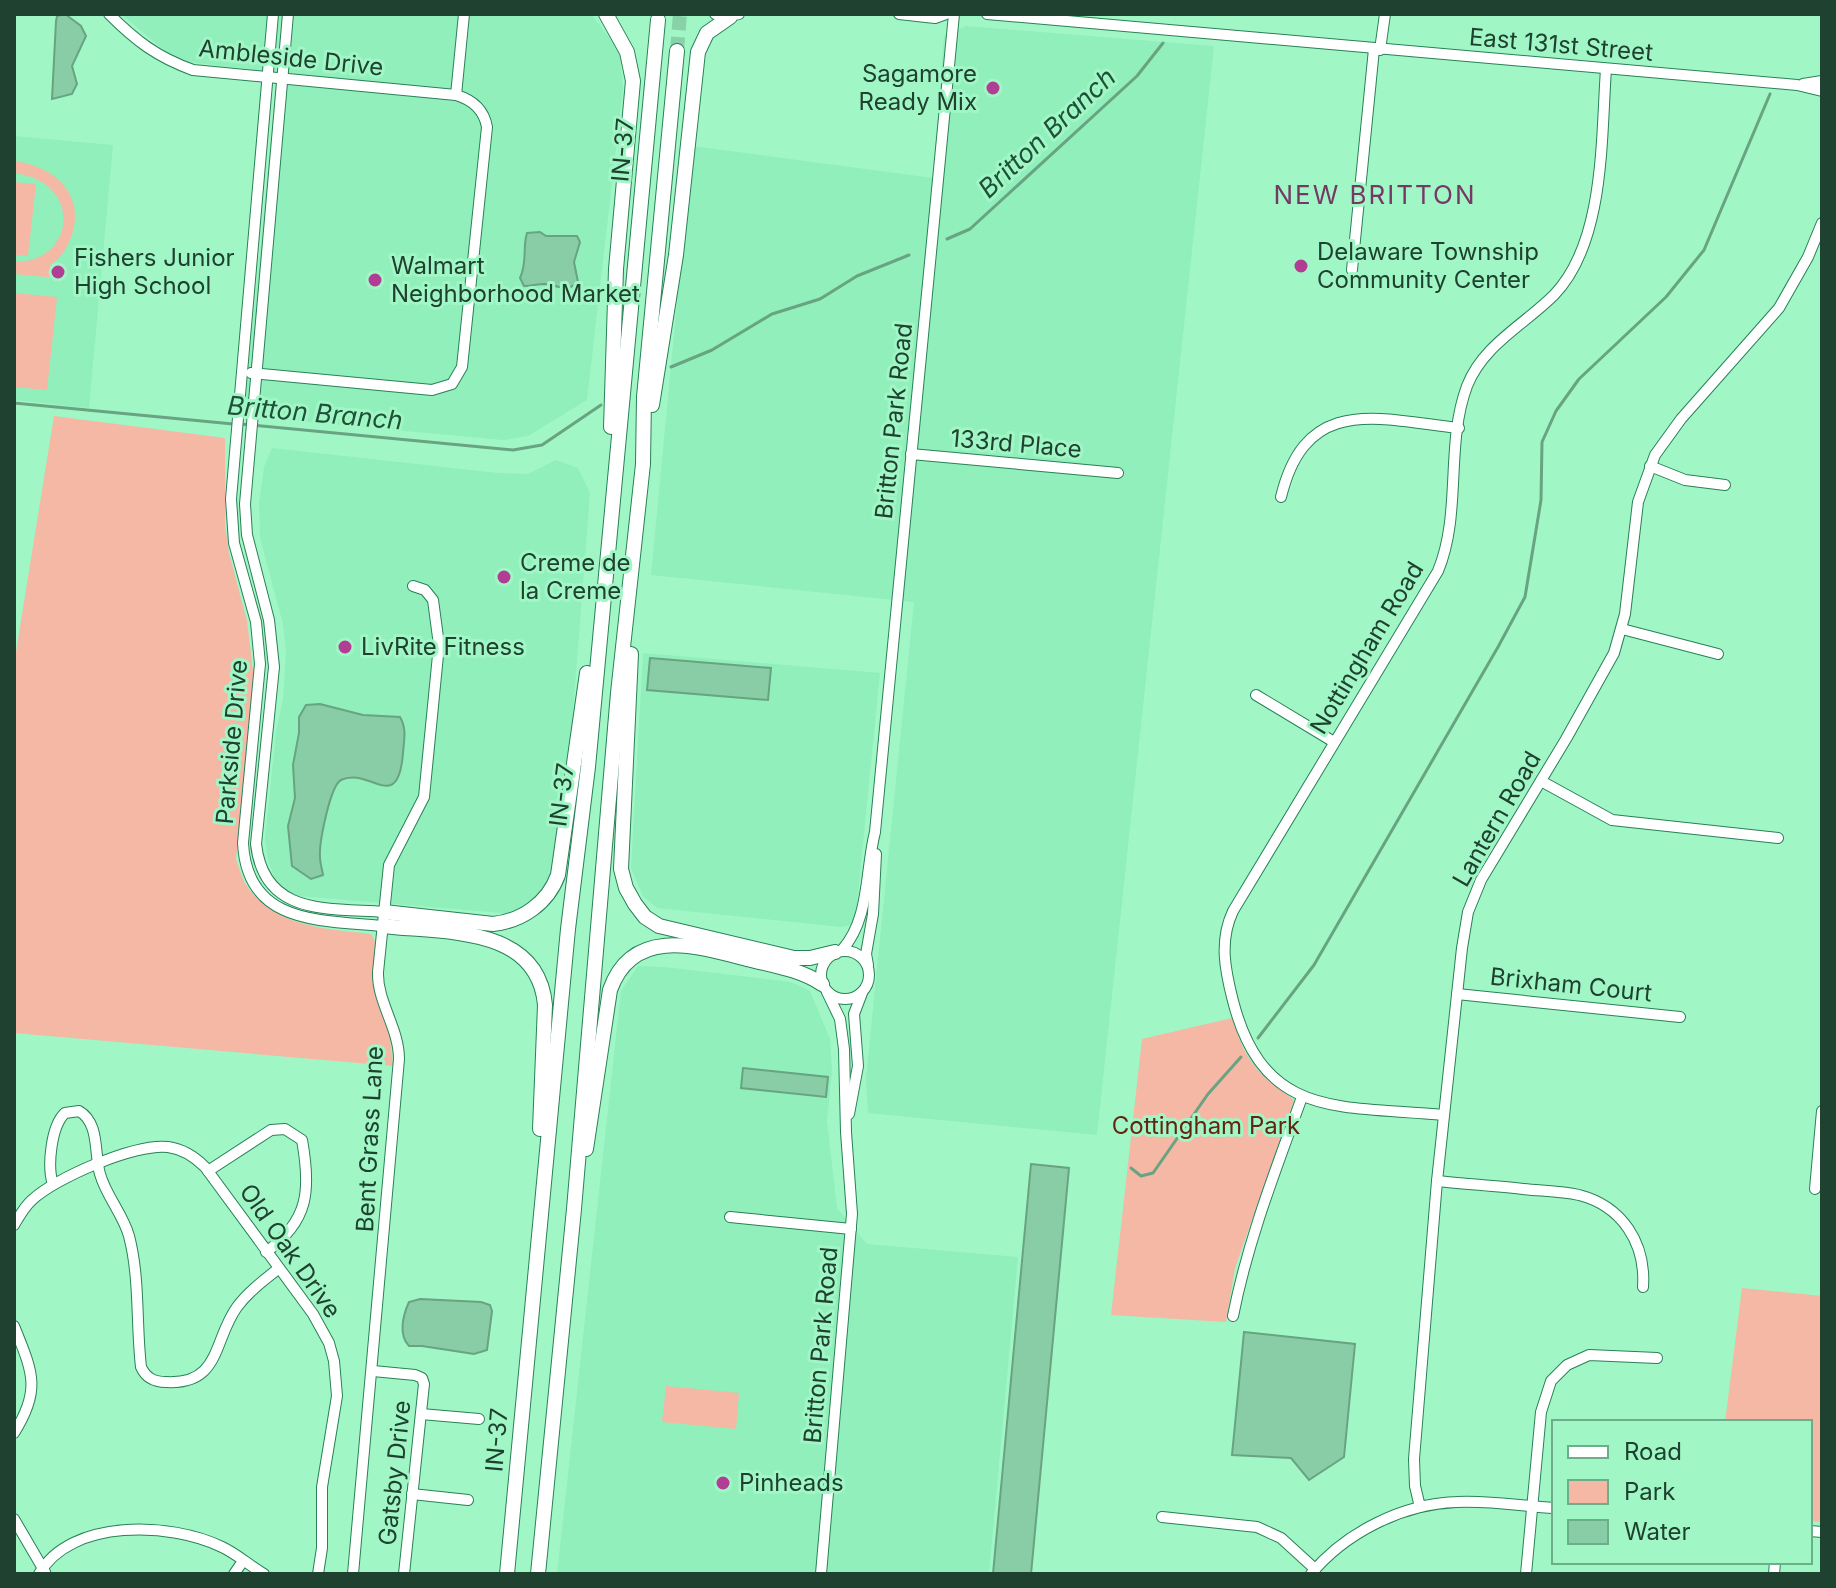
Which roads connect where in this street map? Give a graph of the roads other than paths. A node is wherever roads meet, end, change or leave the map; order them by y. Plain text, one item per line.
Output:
1 (109, 14) edge
2 (273, 14) edge
3 (288, 14) edge
4 (464, 14) edge
5 (606, 14) edge
6 (715, 14) edge
7 (899, 14) edge
8 (946, 14) edge
9 (954, 14) edge
10 (987, 14) edge
11 (1385, 14) edge
12 (737, 15) edge
13 (658, 20) dead end
14 (1377, 50) junction
15 (677, 51) tunnel mouth
16 (1606, 69) junction
17 (268, 77) junction
18 (282, 78) junction
19 (1822, 81) edge
20 (1797, 85) junction
21 (1822, 91) edge
22 (456, 95) junction
23 (1822, 223) edge
24 (1352, 270) dead end
25 (242, 373) junction
26 (255, 374) junction
27 (1459, 428) junction
28 (911, 454) junction
29 (643, 464) junction
30 (1650, 466) junction
31 (1118, 473) dead end
32 (1725, 485) dead end
33 (1281, 497) dead end
34 (613, 498) junction
35 (637, 538) junction
36 (413, 586) dead end
37 (602, 615) junction
38 (1622, 629) junction
39 (1718, 654) dead end
40 (1256, 695) dead end
41 (1334, 742) junction
42 (1541, 781) junction
43 (875, 832) junction
44 (1778, 838) dead end
45 (384, 919) junction
46 (839, 951) junction
47 (868, 968) junction
48 (824, 988) junction
49 (863, 991) junction
50 (1457, 994) junction
51 (1680, 1017) dead end
52 (1302, 1097) junction
53 (1822, 1111) edge
54 (1444, 1115) junction
55 (847, 1119) junction
56 (98, 1164) junction
57 (208, 1171) junction
58 (1437, 1181) junction
59 (53, 1184) junction
60 (1815, 1189) dead end
61 (574, 1209) junction
62 (540, 1215) junction
63 (730, 1217) dead end
64 (14, 1225) edge
65 (851, 1229) junction
66 (266, 1252) junction
67 (278, 1269) junction
68 (1643, 1287) dead end
69 (1233, 1316) dead end
70 (14, 1326) edge
71 (1657, 1358) dead end
72 (373, 1371) junction
73 (421, 1414) junction
74 (479, 1419) dead end
75 (14, 1433) edge
76 (412, 1494) junction
77 (468, 1500) dead end
78 (1532, 1506) junction
79 (1420, 1507) junction
80 (1552, 1508) edge
81 (1162, 1517) dead end
82 (14, 1519) edge
83 (243, 1561) junction
84 (1313, 1571) edge
85 (42, 1572) edge
86 (234, 1574) edge
87 (264, 1574) edge
88 (318, 1574) edge
89 (353, 1574) edge
90 (404, 1574) edge
91 (507, 1574) edge
92 (538, 1574) edge
93 (821, 1574) edge
94 (1526, 1574) edge

1 - 17 street, Ambleside Drive
2 - 17 street, Parkside Drive
3 - 18 street, Parkside Drive
4 - 22 street
5 - 34 highway
6 - 12 street
7 - 8 street
9 - 28 street, Britton Park Road
10 - 14 street, East 131st Street
11 - 14 street
12 - 29 highway
13 - 34 highway, IN-37
14 - 16 street, East 131st Street
14 - 24 street
15 - 29 highway, IN-37
16 - 20 street, East 131st Street
16 - 27 street, Nottingham Road
17 - 18 street, Ambleside Drive
17 - 25 street, Parkside Drive
18 - 22 street, Ambleside Drive
18 - 26 street, Parkside Drive
19 - 20 street, East 131st Street
20 - 21 street, East 131st Street
22 - 26 street, Ambleside Drive
23 - 30 street, Lantern Road
25 - 26 street
25 - 45 street, Parkside Drive
26 - 45 street, Parkside Drive
27 - 33 street
27 - 41 street, Nottingham Road
28 - 31 street, 133rd Place
28 - 43 street, Britton Park Road
29 - 35 highway, IN-37
30 - 32 street
30 - 38 street, Lantern Road
34 - 37 highway, IN-37
35 - 46 highway
35 - 61 highway, IN-37
36 - 45 street, Bent Grass Lane
37 - 45 highway
37 - 62 highway, IN-37
38 - 39 street
38 - 42 street, Lantern Road
40 - 41 street
41 - 52 street, Nottingham Road
42 - 44 street
42 - 50 street, Lantern Road
43 - 46 street, Britton Park Road
43 - 47 street, Britton Park Road
45 - 62 highway
45 - 72 street, Bent Grass Lane
46 - 47 street
46 - 48 street
47 - 49 street
48 - 49 street
48 - 55 street, Britton Park Road
48 - 61 highway
49 - 55 street, Britton Park Road
50 - 51 street, Brixham Court
50 - 54 street, Lantern Road
52 - 54 street, Nottingham Road
52 - 69 street
53 - 60 street
54 - 58 street, Lantern Road
55 - 65 street, Britton Park Road
56 - 57 street, Old Oak Drive
56 - 59 street, Old Oak Drive
56 - 59 street
56 - 67 street
57 - 66 street, Old Oak Drive
57 - 66 street
58 - 68 street
58 - 79 street, Lantern Road
59 - 64 street, Old Oak Drive
61 - 92 highway, IN-37
62 - 91 highway, IN-37
63 - 65 street
65 - 93 street, Britton Park Road
66 - 67 street, Old Oak Drive
67 - 88 street, Old Oak Drive
70 - 75 street
71 - 78 street
72 - 73 street, Gatsby Drive
72 - 89 street, Bent Grass Lane
73 - 74 street
73 - 76 street, Gatsby Drive
76 - 77 street
76 - 90 street, Gatsby Drive
78 - 79 street
78 - 80 street
78 - 94 street
79 - 84 street
81 - 84 street
82 - 85 street
83 - 85 street
83 - 86 street
83 - 87 street

